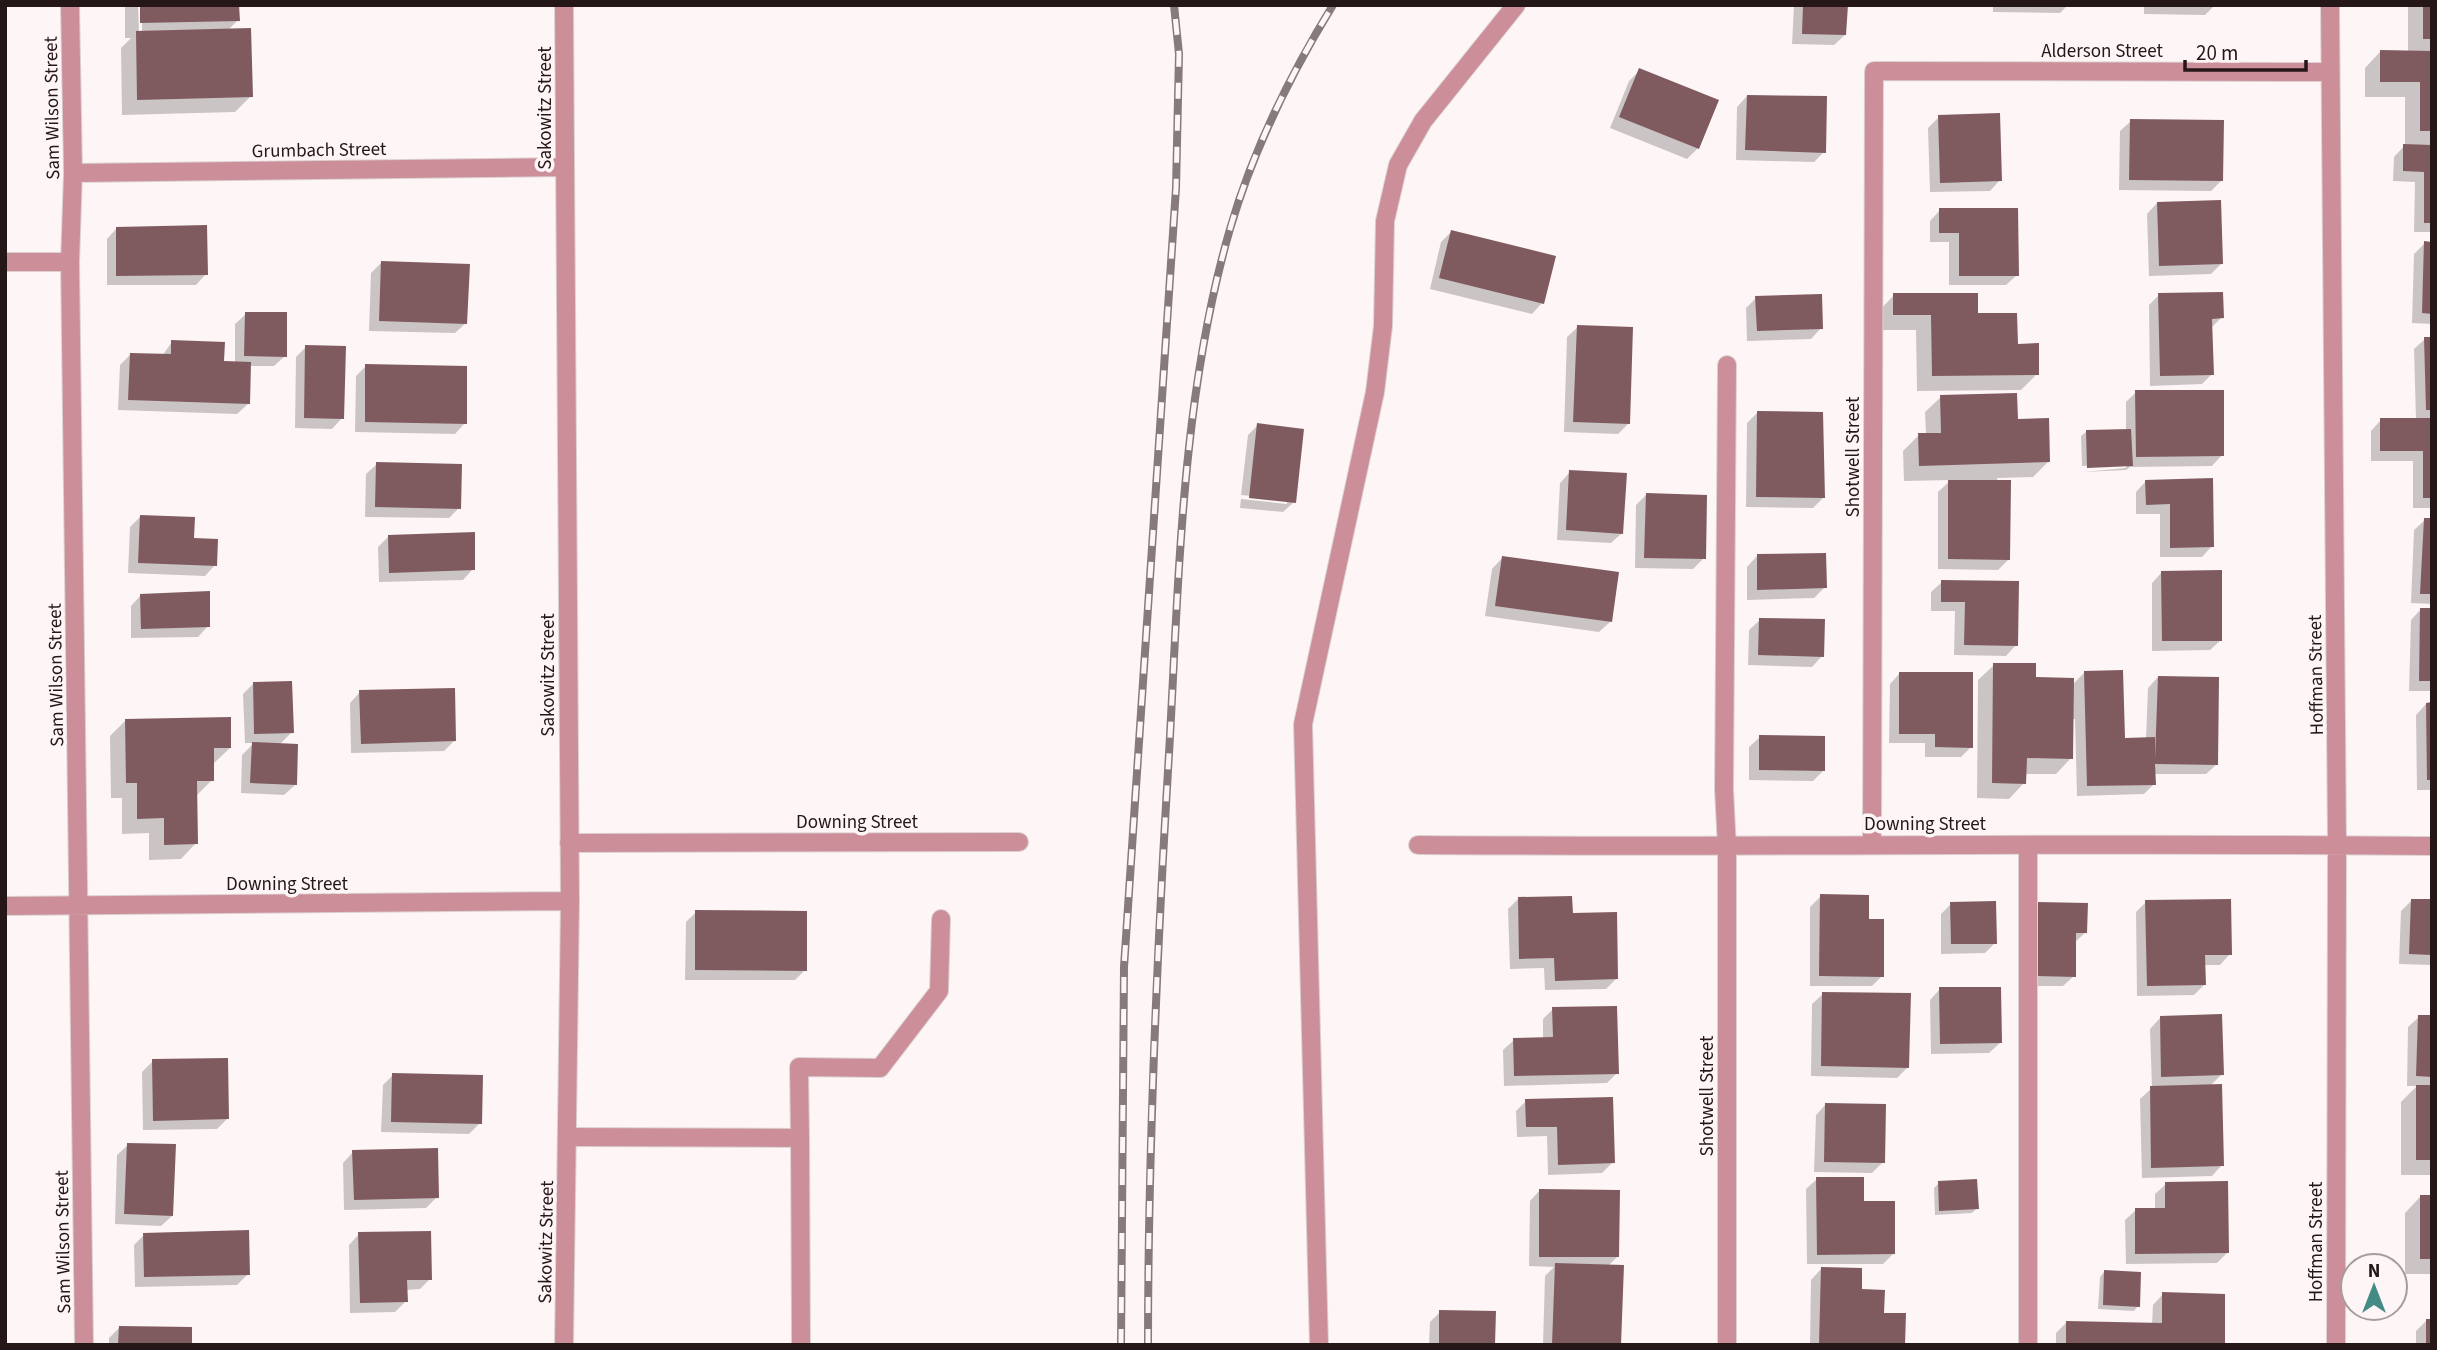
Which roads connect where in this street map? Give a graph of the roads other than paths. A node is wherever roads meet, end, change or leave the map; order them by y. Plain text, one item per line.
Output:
1 (71, 5) edge
2 (564, 5) edge
3 (1516, 5) edge
4 (2330, 5) edge
5 (1874, 71) joint
6 (2330, 72) junction
7 (565, 167) junction
8 (73, 173) junction
9 (5, 262) edge
10 (70, 262) junction
11 (1727, 365) dead end
12 (1019, 842) dead end
13 (569, 843) junction
14 (1872, 843) junction
15 (1418, 845) dead end
16 (2028, 845) junction
17 (2337, 845) junction
18 (2432, 846) edge
19 (1727, 848) junction
20 (570, 901) junction
21 (79, 905) junction
22 (5, 906) edge
23 (941, 919) dead end
24 (567, 1137) junction
25 (800, 1138) junction
26 (84, 1345) edge
27 (564, 1345) edge
28 (801, 1345) edge
29 (1319, 1345) edge
30 (1727, 1345) edge
31 (2028, 1345) edge
32 (2336, 1345) edge

1 - 8 street, Sam Wilson Street
2 - 7 street, Sakowitz Street
3 - 29 street
4 - 6 street, Hoffman Street
5 - 6 street, Alderson Street
5 - 14 street, Shotwell Street
6 - 17 street, Hoffman Street
7 - 8 street, Grumbach Street
7 - 13 street, Sakowitz Street
8 - 10 street, Sam Wilson Street
9 - 10 street
10 - 21 street, Sam Wilson Street
11 - 19 street, Shotwell Street
12 - 13 street, Downing Street
13 - 20 street, Sakowitz Street
14 - 16 street, Downing Street
14 - 19 street, Downing Street
15 - 19 street, Downing Street
16 - 17 street, Downing Street
16 - 31 street
17 - 18 street, Downing Street
17 - 32 street, Hoffman Street
19 - 30 street, Shotwell Street
20 - 21 street, Downing Street
20 - 24 street, Sakowitz Street
21 - 22 street, Downing Street
21 - 26 street, Sam Wilson Street
23 - 25 street
24 - 25 street
24 - 27 street, Sakowitz Street
25 - 28 street

